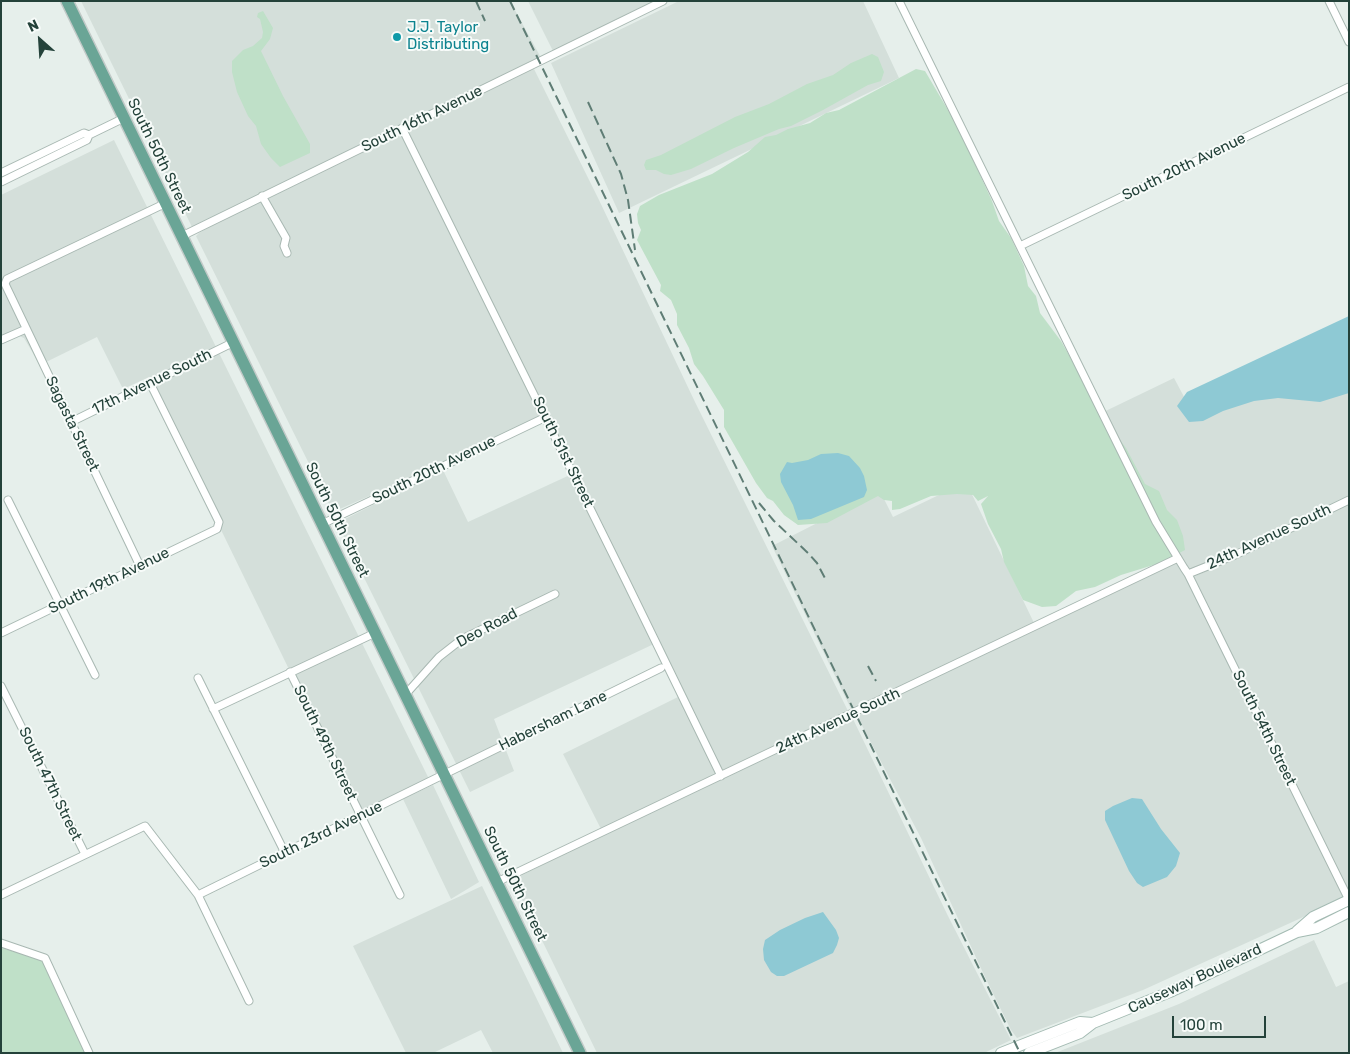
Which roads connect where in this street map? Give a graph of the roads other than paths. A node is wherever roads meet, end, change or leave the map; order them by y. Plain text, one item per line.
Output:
1 (67, 1) edge
2 (662, 1) edge
3 (898, 1) edge
4 (1329, 1) edge
5 (1349, 42) edge
6 (1349, 87) edge
7 (124, 118) junction
8 (402, 128) junction
9 (89, 135) junction
10 (1, 173) edge
11 (1, 182) edge
12 (262, 196) junction
13 (166, 204) junction
14 (182, 236) junction
15 (1020, 246) junction
16 (287, 253) dead end
17 (26, 329) junction
18 (1, 340) edge
19 (234, 342) junction
20 (150, 383) junction
21 (546, 417) junction
22 (71, 422) junction
23 (8, 500) dead end
24 (1349, 500) edge
25 (322, 524) junction
26 (1178, 558) junction
27 (140, 566) junction
28 (1188, 574) junction
29 (554, 594) dead end
30 (60, 604) junction
31 (375, 632) junction
32 (1, 633) edge
33 (661, 668) dead end
34 (290, 672) junction
35 (95, 675) dead end
36 (198, 678) dead end
37 (1, 686) edge
38 (405, 695) junction
39 (213, 709) junction
40 (444, 774) junction
41 (721, 776) junction
42 (361, 815) junction
43 (284, 852) junction
44 (85, 854) junction
45 (497, 882) junction
46 (198, 895) junction
47 (400, 895) dead end
48 (1, 896) edge
49 (1349, 900) edge
50 (1349, 905) edge
51 (1349, 912) edge
52 (1310, 929) junction
53 (1297, 932) junction
54 (1, 943) edge
55 (249, 1001) dead end
56 (1093, 1024) junction
57 (89, 1053) edge
58 (580, 1053) edge
59 (1001, 1053) edge
60 (1029, 1053) edge

1 - 7 main road, South 50th Street
2 - 8 street, South 16th Avenue
3 - 15 street, South 54th Street
4 - 5 street
6 - 15 street, South 20th Avenue
7 - 9 street
7 - 13 main road, South 50th Street
8 - 12 street, South 16th Avenue
8 - 21 street, South 51st Street
9 - 10 street
9 - 11 street
12 - 14 street, South 16th Avenue
12 - 16 street
13 - 14 main road, South 50th Street
13 - 17 street, Sagasta Street
14 - 19 main road, South 50th Street
15 - 26 street, South 54th Street
17 - 18 street
17 - 22 street, Sagasta Street
19 - 20 street, 17th Avenue South
19 - 25 main road, South 50th Street
20 - 22 street, 17th Avenue South
20 - 27 street, South 19th Avenue
21 - 25 street, South 20th Avenue
21 - 41 street, South 51st Street
22 - 27 street, Sagasta Street
23 - 30 street
24 - 28 street, 24th Avenue South
25 - 31 main road, South 50th Street
26 - 28 street, South 54th Street
26 - 41 street, 24th Avenue South
27 - 30 street, South 19th Avenue
28 - 49 street, South 54th Street
29 - 38 street, Deo Road
30 - 32 street, South 19th Avenue
30 - 35 street
31 - 34 street
31 - 38 main road, South 50th Street
33 - 40 street, Habersham Lane
34 - 39 street
34 - 42 street, South 49th Street
36 - 39 street
37 - 44 street, South 47th Street
38 - 40 main road, South 50th Street
39 - 43 street
40 - 42 street, South 23rd Avenue
40 - 45 main road, South 50th Street
41 - 45 street, 24th Avenue South
42 - 43 street, South 23rd Avenue
42 - 47 street, South 49th Street
43 - 46 street, South 23rd Avenue
44 - 46 street
44 - 48 street
45 - 58 main road, South 50th Street
46 - 55 street
49 - 53 main road, Causeway Boulevard
50 - 52 main road
51 - 52 main road, Causeway Boulevard
52 - 53 main road, Causeway Boulevard
53 - 56 main road, Causeway Boulevard
54 - 57 street
56 - 59 main road, Causeway Boulevard
56 - 60 main road, Causeway Boulevard

